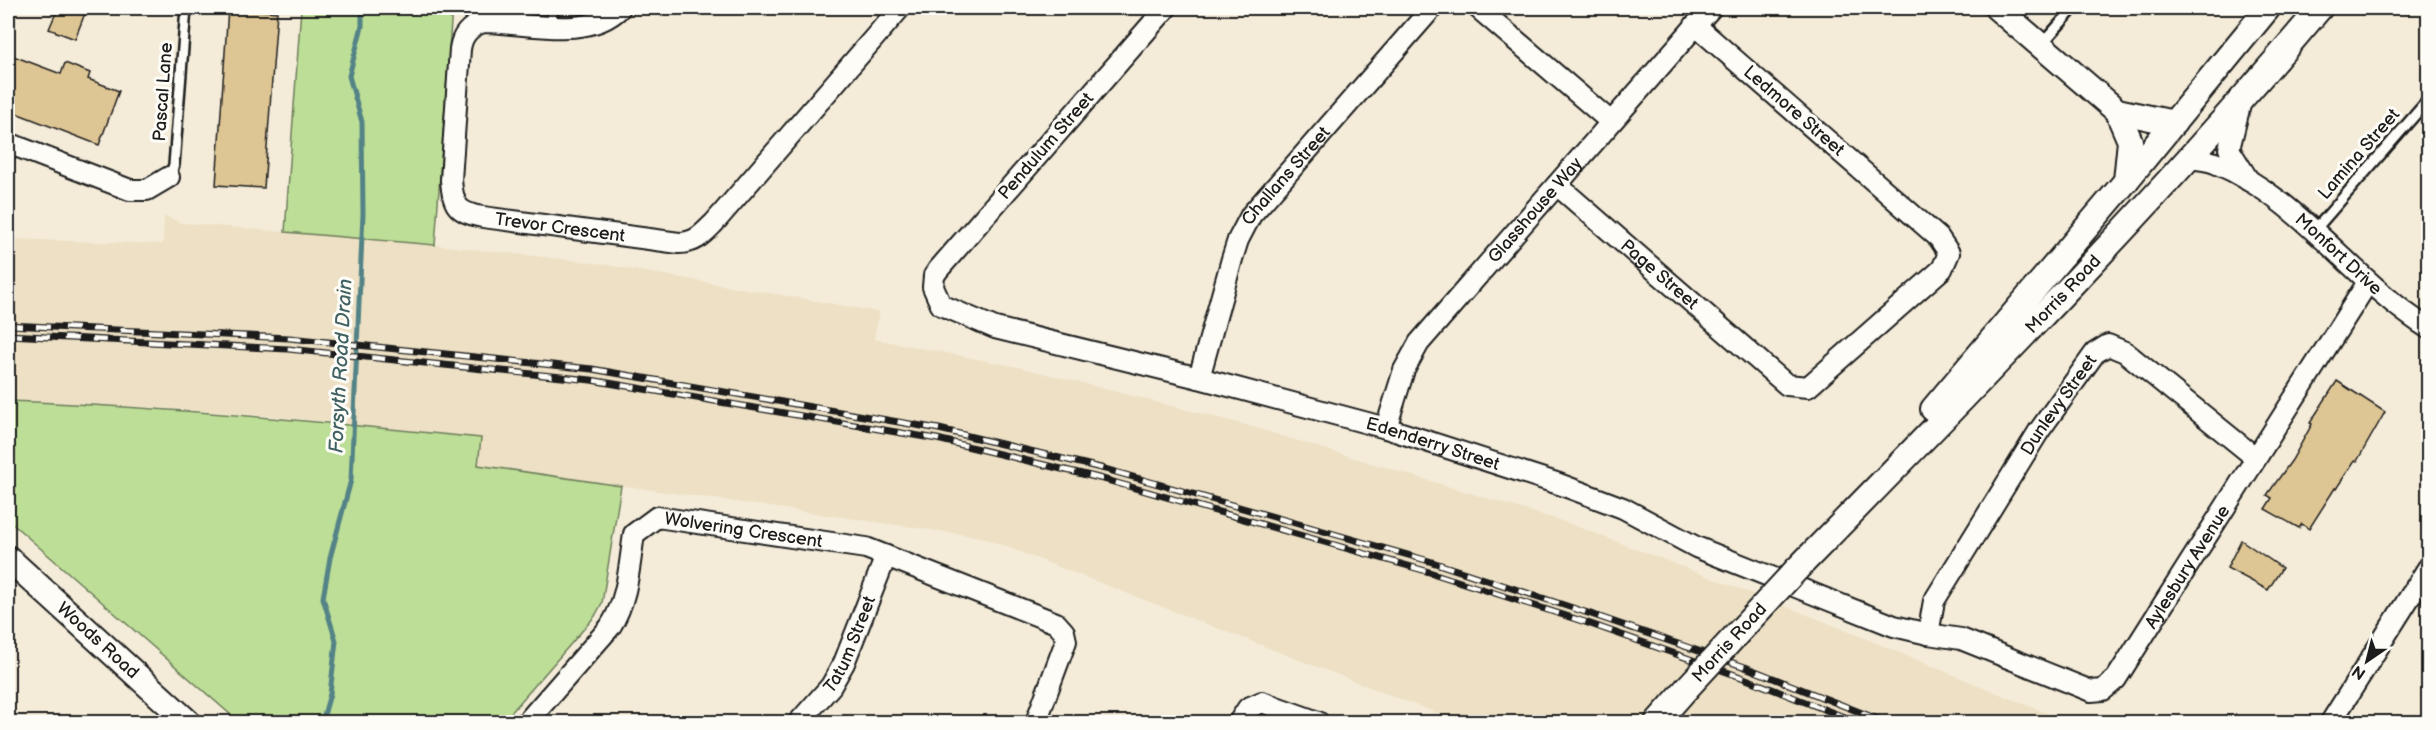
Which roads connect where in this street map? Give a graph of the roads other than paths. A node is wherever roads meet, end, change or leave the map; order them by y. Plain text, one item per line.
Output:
1 (186, 8) edge
2 (620, 8) edge
3 (900, 8) edge
4 (1166, 8) edge
5 (1432, 8) edge
6 (1478, 8) edge
7 (1711, 8) edge
8 (1997, 8) edge
9 (2074, 8) edge
10 (2268, 8) edge
11 (2320, 8) edge
12 (553, 17) edge
13 (1695, 26) junction
14 (2040, 45) junction
15 (2428, 100) edge
16 (2241, 101) junction
17 (2117, 111) junction
18 (1611, 122) junction
19 (2174, 123) junction
20 (8, 143) edge
21 (2188, 158) junction
22 (169, 177) joint
23 (2126, 181) junction
24 (2249, 181) junction
25 (1557, 185) junction
26 (2314, 231) junction
27 (2368, 282) junction
28 (933, 287) joint
29 (2428, 328) edge
30 (1762, 363) joint
31 (1199, 378) junction
32 (1386, 428) junction
33 (2256, 458) junction
34 (886, 556) junction
35 (8, 558) edge
36 (2428, 568) edge
37 (1796, 570) junction
38 (1928, 634) junction
39 (188, 723) edge
40 (527, 723) edge
41 (799, 723) edge
42 (1036, 723) edge
43 (1239, 723) edge
44 (1318, 723) edge
45 (1658, 723) edge
46 (2331, 723) edge

1 - 22 lane, Pascal Lane
2 - 12 street, Trevor Crescent
3 - 12 street, Trevor Crescent
4 - 28 street, Pendulum Street
5 - 31 street, Challans Street
6 - 18 street
7 - 13 street, Glasshouse Way
8 - 14 street
9 - 14 lane
10 - 19 street, Morris Road
11 - 16 street, Morris Road
13 - 18 street, Glasshouse Way
13 - 30 street, Ledmore Street
14 - 17 street
15 - 26 lane, Lamina Street
16 - 21 street, Morris Road
16 - 24 street, Monfort Drive
17 - 19 street
17 - 23 street
18 - 25 street, Glasshouse Way
19 - 23 street, Morris Road
20 - 22 street
21 - 24 street, Monfort Drive
21 - 37 street, Morris Road
23 - 37 street, Morris Road
24 - 26 street, Monfort Drive
25 - 30 street, Page Street
25 - 32 street, Glasshouse Way
26 - 27 street, Monfort Drive
27 - 29 street, Monfort Drive
27 - 33 street, Aylesbury Avenue
28 - 31 street, Edenderry Street
31 - 32 street, Edenderry Street
32 - 38 street, Edenderry Street
33 - 38 street, Aylesbury Avenue
33 - 38 street, Dunlevy Street
34 - 40 street, Wolvering Crescent
34 - 41 street, Tatum Street
34 - 42 street, Wolvering Crescent
35 - 39 street, Woods Road
36 - 46 street
37 - 45 street, Morris Road, bridge
43 - 44 street

